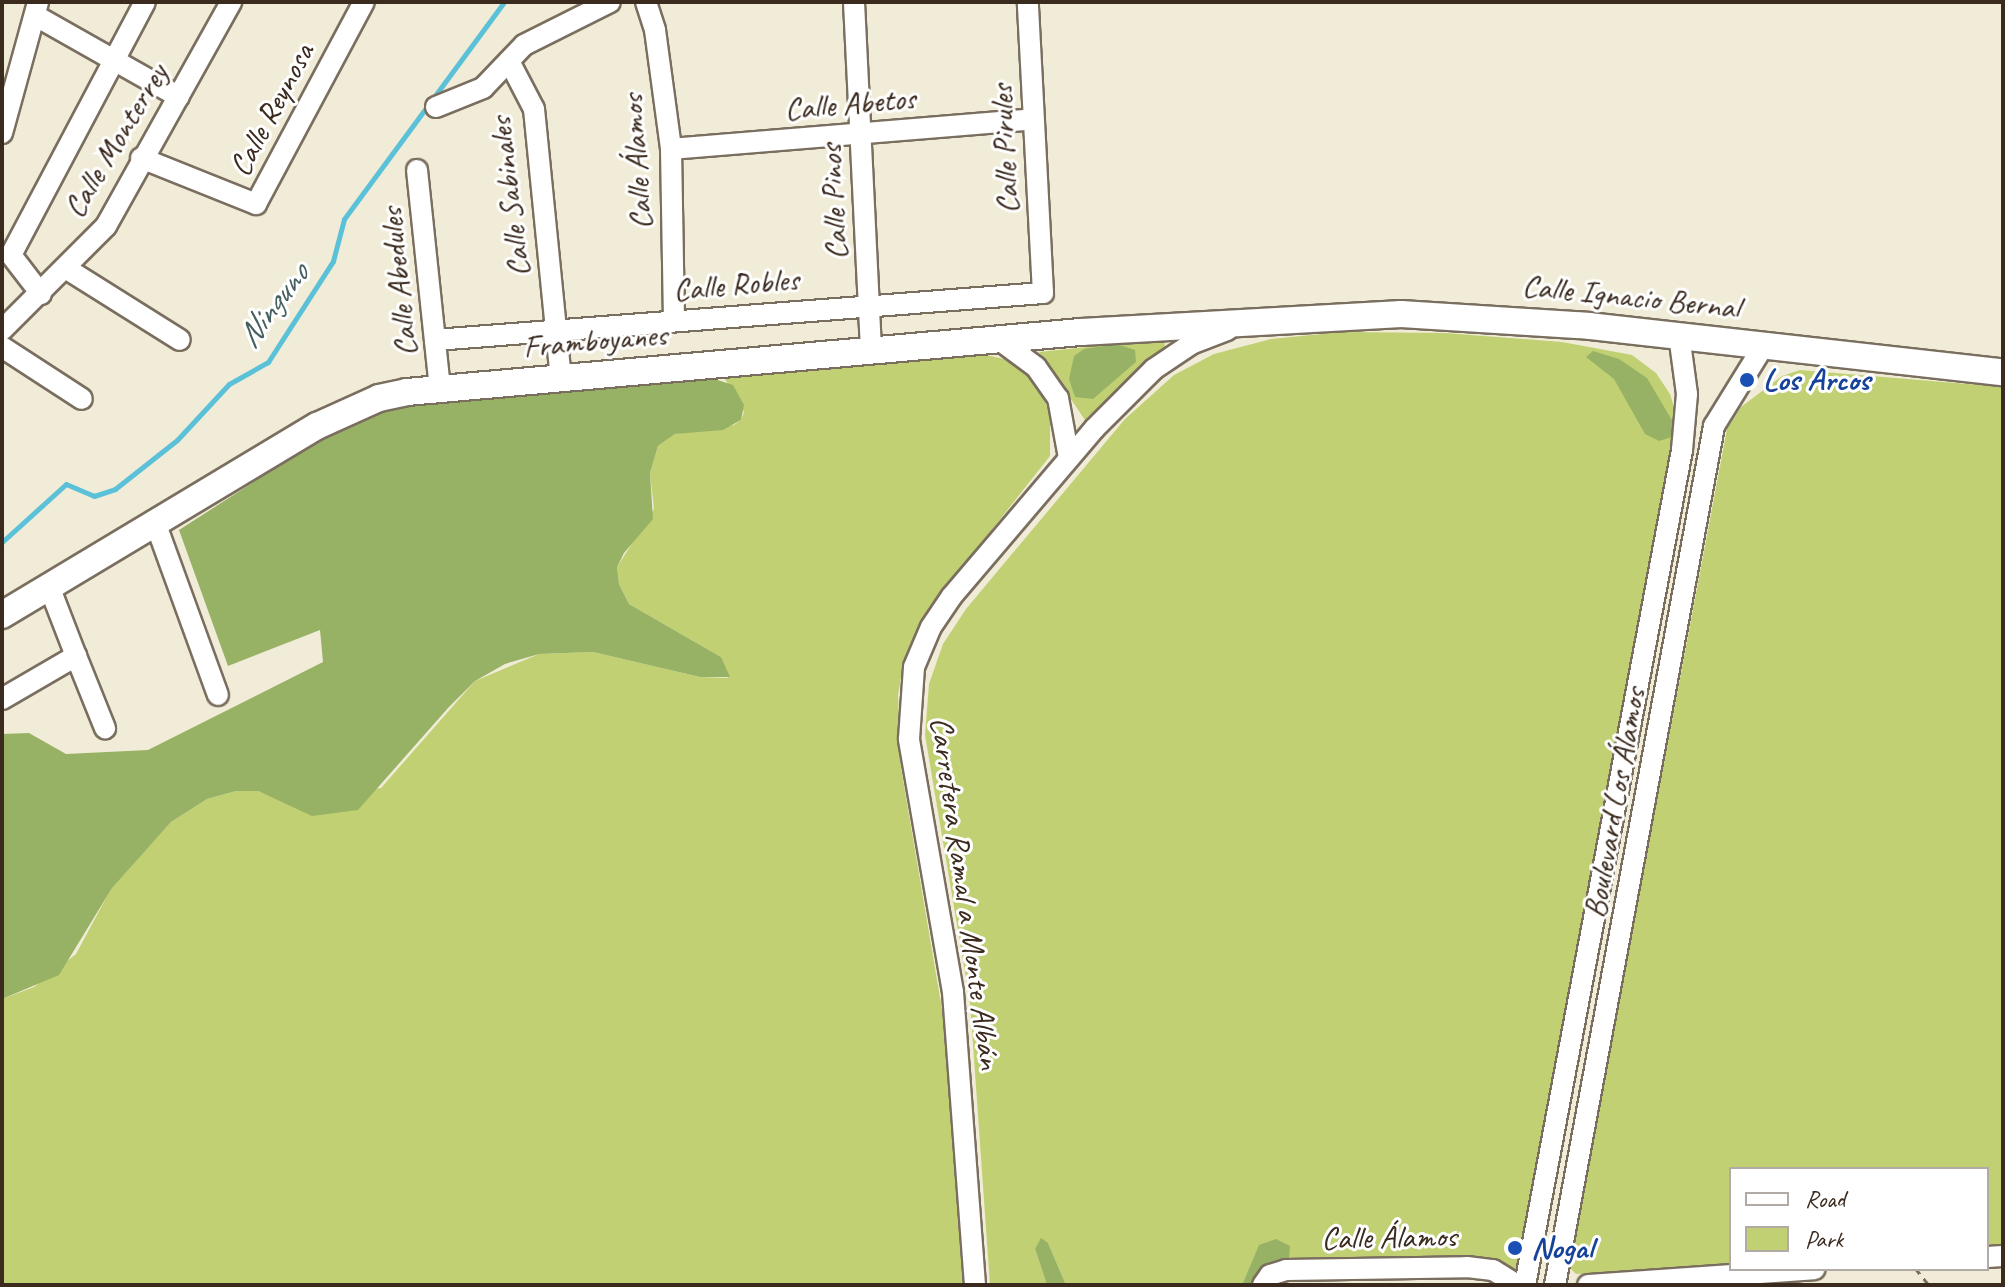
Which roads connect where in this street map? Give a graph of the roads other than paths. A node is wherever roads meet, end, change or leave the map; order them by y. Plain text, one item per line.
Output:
1 (145, 2) edge
2 (231, 2) edge
3 (364, 2) edge
4 (610, 2) edge
5 (646, 2) edge
6 (854, 2) edge
7 (1028, 2) edge
8 (37, 9) edge
9 (114, 57) junction
10 (509, 61) junction
11 (179, 97) junction
12 (436, 107) dead end
13 (1033, 119) junction
14 (2, 133) edge
15 (860, 134) junction
16 (671, 149) junction
17 (141, 158) junction
18 (417, 170) dead end
19 (67, 269) junction
20 (1043, 293) joint
21 (41, 294) junction
22 (870, 305) junction
23 (674, 320) junction
24 (1252, 321) junction
25 (2, 330) edge
26 (555, 331) junction
27 (1679, 335) junction
28 (998, 339) junction
29 (180, 340) dead end
30 (435, 340) junction
31 (1764, 345) junction
32 (2, 347) edge
33 (871, 350) junction
34 (2003, 372) edge
35 (561, 378) junction
36 (440, 388) junction
37 (82, 399) dead end
38 (1069, 458) junction
39 (155, 522) junction
40 (49, 586) junction
41 (2, 615) edge
42 (76, 656) junction
43 (218, 695) dead end
44 (2, 699) edge
45 (105, 728) dead end
46 (1580, 979) junction
47 (1612, 984) junction
48 (1786, 1271) edge
49 (975, 1285) edge
50 (1263, 1285) edge
51 (1517, 1285) edge
52 (1525, 1285) edge
53 (1555, 1285) edge
54 (1588, 1285) edge

1 - 9 street
2 - 11 street, Calle Monterrey
3 - 17 street, Calle Reynosa
4 - 10 street
5 - 16 street, Calle Álamos
6 - 15 street, Calle Pinos
7 - 13 street, Calle Pirules
8 - 9 street
8 - 14 street
9 - 11 street
9 - 21 street
10 - 12 street
10 - 26 street, Calle Sabinales
11 - 17 street, Calle Monterrey
13 - 15 street, Calle Abetos
13 - 20 street, Calle Pirules
15 - 16 street, Calle Abetos
15 - 22 street, Calle Pinos
16 - 23 street, Calle Álamos
17 - 19 street, Calle Monterrey
18 - 30 street, Calle Abedules
19 - 21 street, Calle Monterrey
19 - 29 street
20 - 22 street, Calle Robles
21 - 25 street, Calle Monterrey
22 - 23 street, Calle Robles
22 - 33 street, Calle Pinos
23 - 26 street, Calle Robles
24 - 27 main road, Calle Ignacio Bernal
24 - 28 main road, Framboyanes
24 - 38 street, Carretera Ramal a Monte Albán
26 - 30 street, Calle Robles
26 - 35 street, Calle Sabinales
27 - 31 main road, Calle Ignacio Bernal
27 - 46 street, Boulevard Los Álamos
28 - 33 main road, Framboyanes
28 - 38 street
30 - 36 street, Calle Abedules
31 - 34 main road, Calle Ignacio Bernal
31 - 47 street, Boulevard Los Álamos
32 - 37 street
33 - 35 main road, Framboyanes
35 - 36 main road, Framboyanes
36 - 39 main road, Framboyanes
38 - 49 street, Carretera Ramal a Monte Albán
39 - 40 main road, Framboyanes
39 - 43 street
40 - 41 main road, Framboyanes
40 - 42 street
42 - 44 street
42 - 45 street
46 - 47 street
46 - 52 street, Boulevard Los Álamos
47 - 53 street, Boulevard Los Álamos
48 - 54 street
50 - 51 street, Calle Álamos

